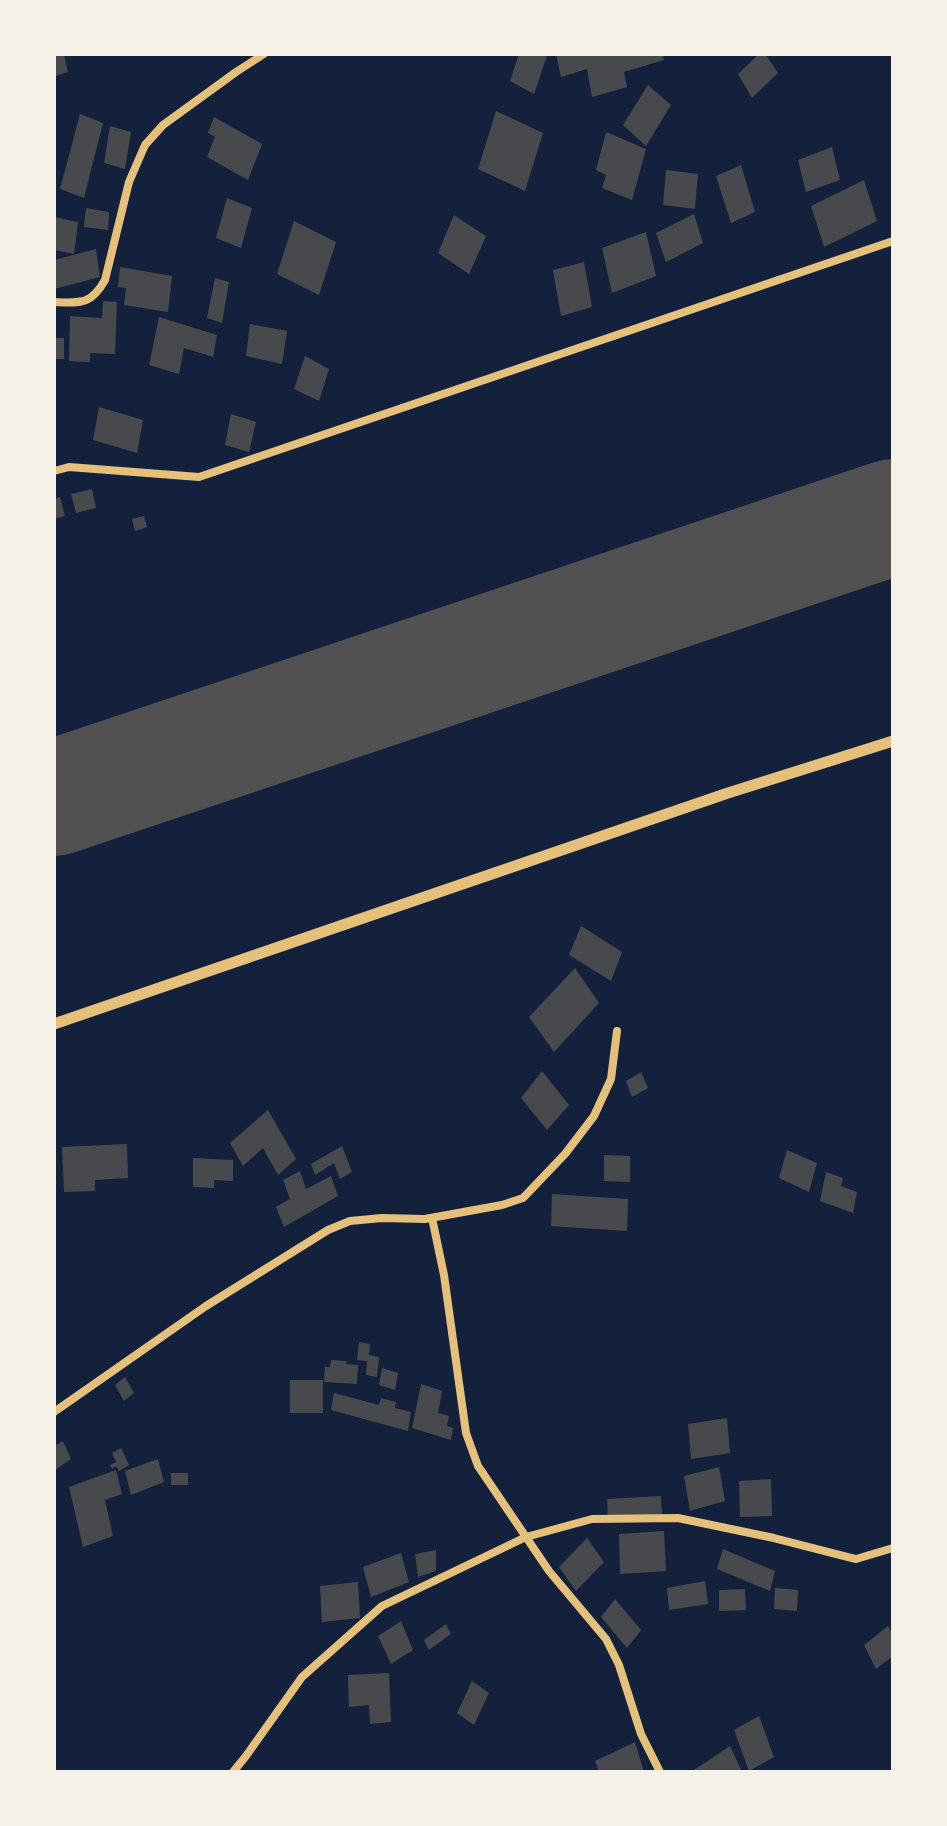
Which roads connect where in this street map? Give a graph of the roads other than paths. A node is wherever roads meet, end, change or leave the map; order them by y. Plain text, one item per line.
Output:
1 (264, 54) edge
2 (893, 241) edge
3 (54, 302) edge
4 (54, 471) edge
5 (893, 741) edge
6 (54, 1024) edge
7 (617, 1031) dead end
8 (432, 1218) junction
9 (54, 1412) edge
10 (526, 1537) junction
11 (893, 1548) edge
12 (233, 1772) edge
13 (660, 1772) edge

1 - 3 street
2 - 4 street
5 - 6 street
7 - 8 street
8 - 9 street
8 - 10 street
10 - 11 street
10 - 12 street
10 - 13 street

